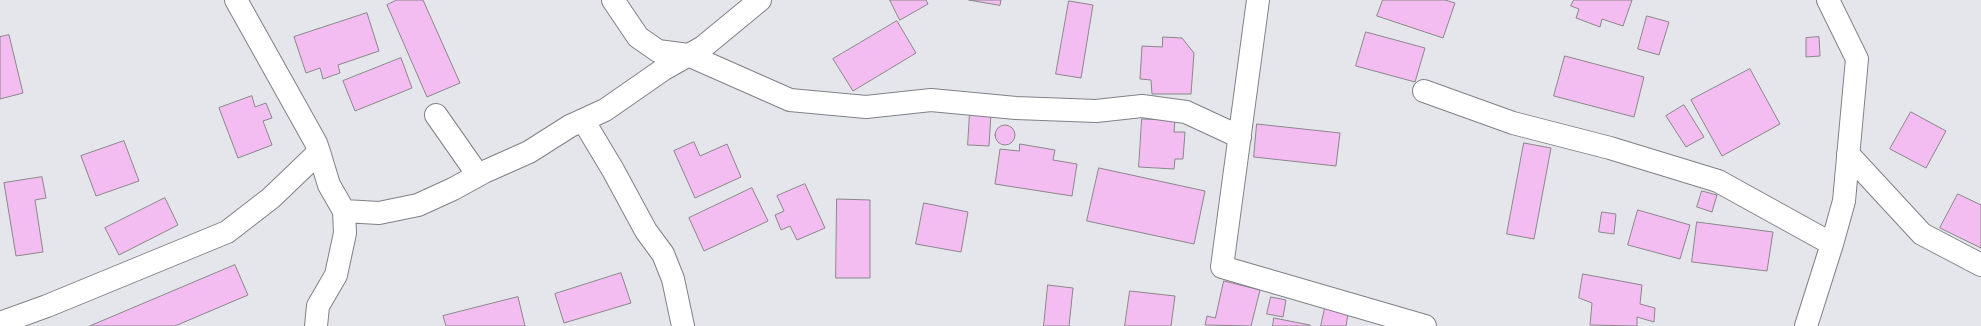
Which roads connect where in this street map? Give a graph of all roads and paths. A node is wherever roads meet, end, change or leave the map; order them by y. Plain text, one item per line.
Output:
1 (236, 0) edge
2 (613, 0) edge
3 (760, 0) edge
4 (1258, 0) edge
5 (1828, 0) edge
6 (688, 55) junction
7 (1424, 91) dead end
8 (436, 114) dead end
9 (583, 120) junction
10 (1240, 137) junction
11 (319, 152) junction
12 (1848, 154) junction
13 (478, 175) junction
14 (344, 211) junction
15 (1832, 244) junction
16 (1981, 265) edge
17 (46, 316) edge
18 (0, 323) edge
19 (316, 326) edge
20 (682, 326) edge
21 (1425, 326) edge
22 (1806, 326) edge

1 - 11 street
2 - 6 street
3 - 6 street
4 - 10 street
5 - 12 street
6 - 9 street
6 - 10 street
7 - 15 street
8 - 13 street
9 - 13 street
9 - 20 street
10 - 21 street
11 - 14 street
11 - 17 street
12 - 15 street
12 - 16 street
13 - 14 street
14 - 19 street
15 - 22 street
17 - 18 street

